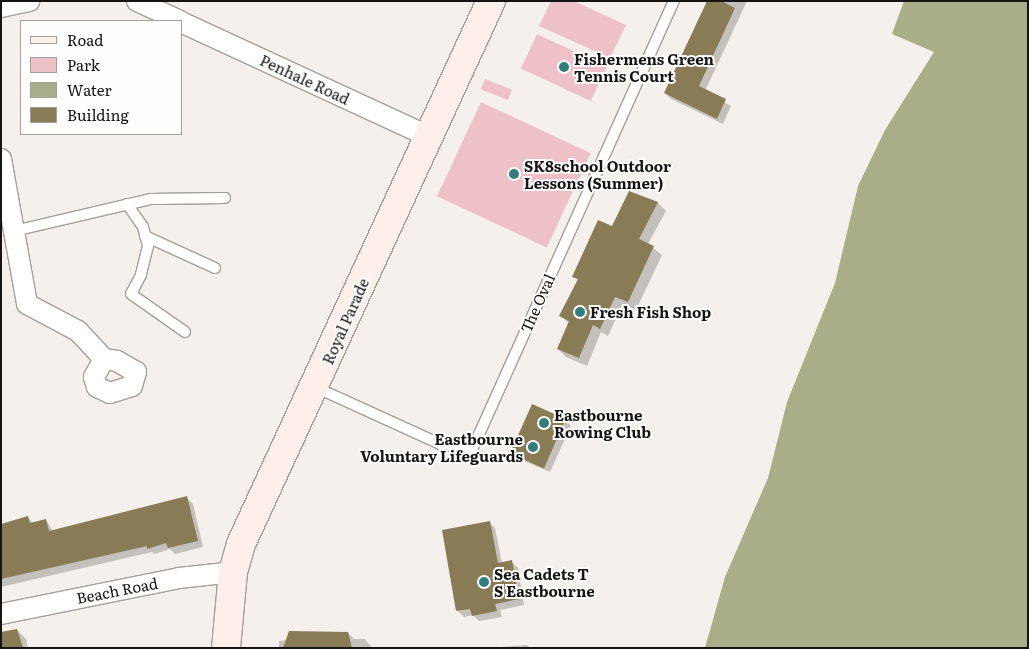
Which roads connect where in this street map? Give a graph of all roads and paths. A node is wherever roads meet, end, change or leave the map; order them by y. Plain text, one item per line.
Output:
1 (29, 1) edge
2 (138, 1) edge
3 (491, 1) edge
4 (674, 1) edge
5 (1, 7) edge
6 (179, 20) edge
7 (182, 21) edge
8 (430, 137) junction
9 (1, 159) edge
10 (224, 198) dead end
11 (127, 204) junction
12 (14, 231) junction
13 (145, 236) junction
14 (215, 268) dead end
15 (185, 332) dead end
16 (104, 359) dead end
17 (315, 387) junction
18 (233, 572) junction
19 (1, 614) edge
20 (226, 648) edge

1 - 5 street
2 - 6 street, Penhale Road
3 - 8 street, Royal Parade
4 - 17 lane, The Oval
7 - 8 street, Penhale Road
8 - 17 street, Royal Parade
9 - 12 street
10 - 11 lane
11 - 12 lane
11 - 13 lane
12 - 16 street
13 - 14 lane
13 - 15 lane
17 - 18 street, Royal Parade
18 - 19 street, Beach Road
18 - 20 street, Royal Parade

